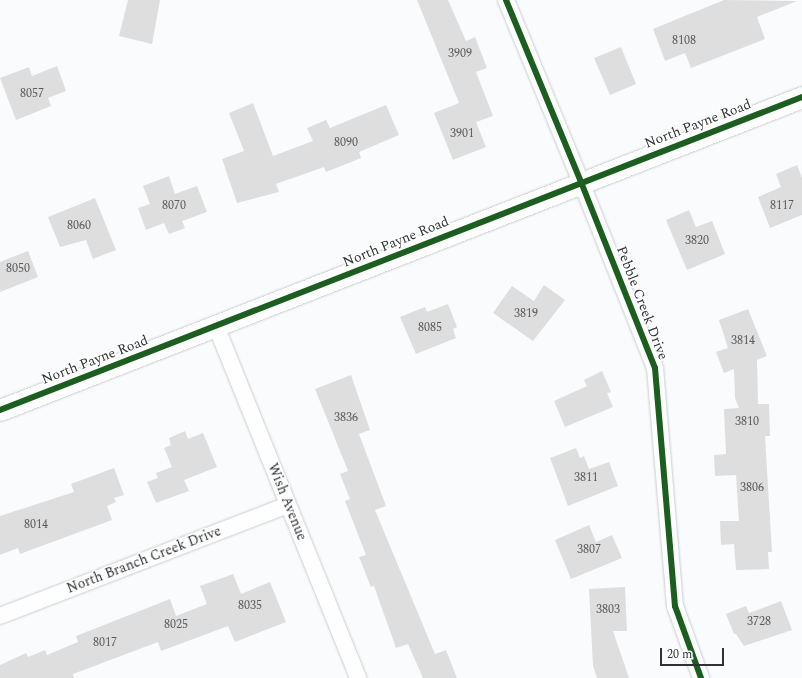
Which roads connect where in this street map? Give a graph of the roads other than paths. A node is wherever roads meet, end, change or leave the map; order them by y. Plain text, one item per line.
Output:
1 (506, 0) edge
2 (802, 97) edge
3 (581, 182) junction
4 (216, 326) junction
5 (0, 410) edge
6 (287, 505) junction
7 (0, 616) edge
8 (358, 678) edge
9 (701, 678) edge

1 - 3 street, Pebble Creek Drive
2 - 3 street, North Payne Road
3 - 4 street, North Payne Road
3 - 9 street, Pebble Creek Drive
4 - 5 street, North Payne Road
4 - 6 street, Wish Avenue
6 - 7 street, North Branch Creek Drive
6 - 8 street, Wish Avenue

